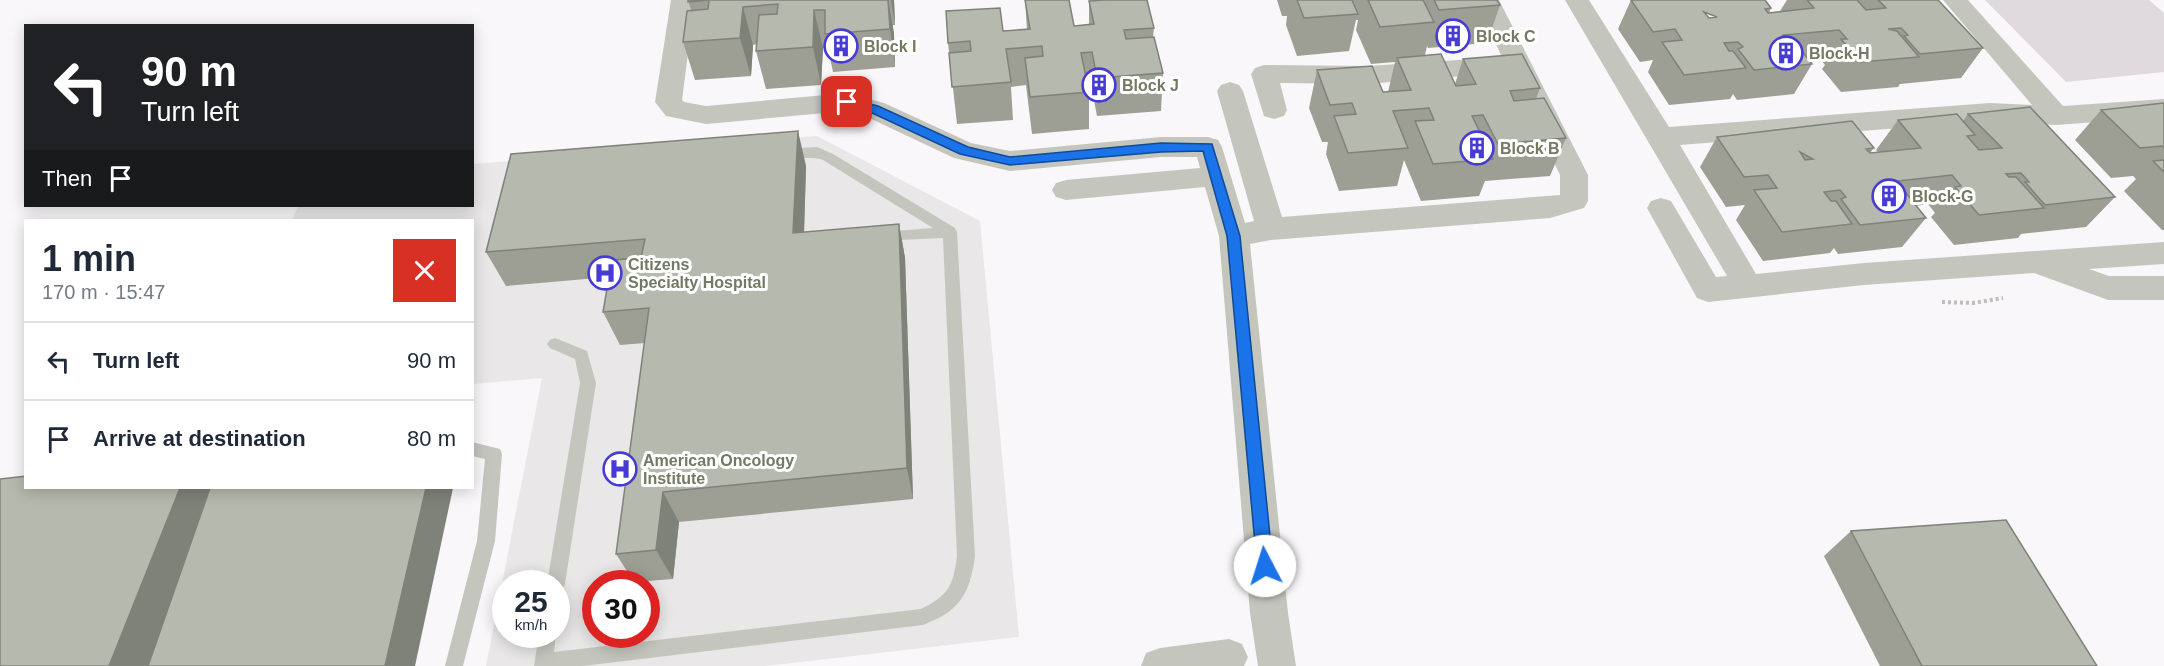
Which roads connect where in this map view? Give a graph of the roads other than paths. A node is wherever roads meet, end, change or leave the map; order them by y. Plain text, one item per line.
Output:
1 (683, 0) edge
2 (1487, 0) edge
3 (1584, 0) edge
4 (1955, 0) edge
5 (1519, 64) junction
6 (1230, 91) dead end
7 (2164, 108) edge
8 (1274, 110) dead end
9 (2056, 116) junction
10 (1661, 137) junction
11 (766, 156) edge
12 (1216, 177) junction
13 (1066, 190) dead end
14 (1661, 208) dead end
15 (1271, 229) junction
16 (950, 232) junction
17 (1234, 236) junction
18 (863, 239) edge
19 (2164, 253) edge
20 (2033, 261) junction
21 (1748, 286) junction
22 (2164, 288) edge
23 (555, 344) dead end
24 (474, 449) edge
25 (558, 570) edge
26 (546, 648) edge
27 (590, 661) edge
28 (1235, 663) edge
29 (544, 664) edge
30 (454, 666) edge
31 (1160, 666) edge
32 (1278, 666) edge

1 - 12 street
2 - 5 street
3 - 10 street
4 - 9 street
5 - 8 street
5 - 15 street
6 - 15 street
7 - 9 street
9 - 10 street
10 - 21 street
11 - 16 lane
12 - 13 street
12 - 17 street
14 - 21 street
15 - 17 street
16 - 18 lane
16 - 27 lane
17 - 32 street
19 - 20 street
20 - 21 street
20 - 22 street
23 - 25 lane
24 - 30 lane
26 - 29 lane
27 - 29 lane
28 - 31 street

